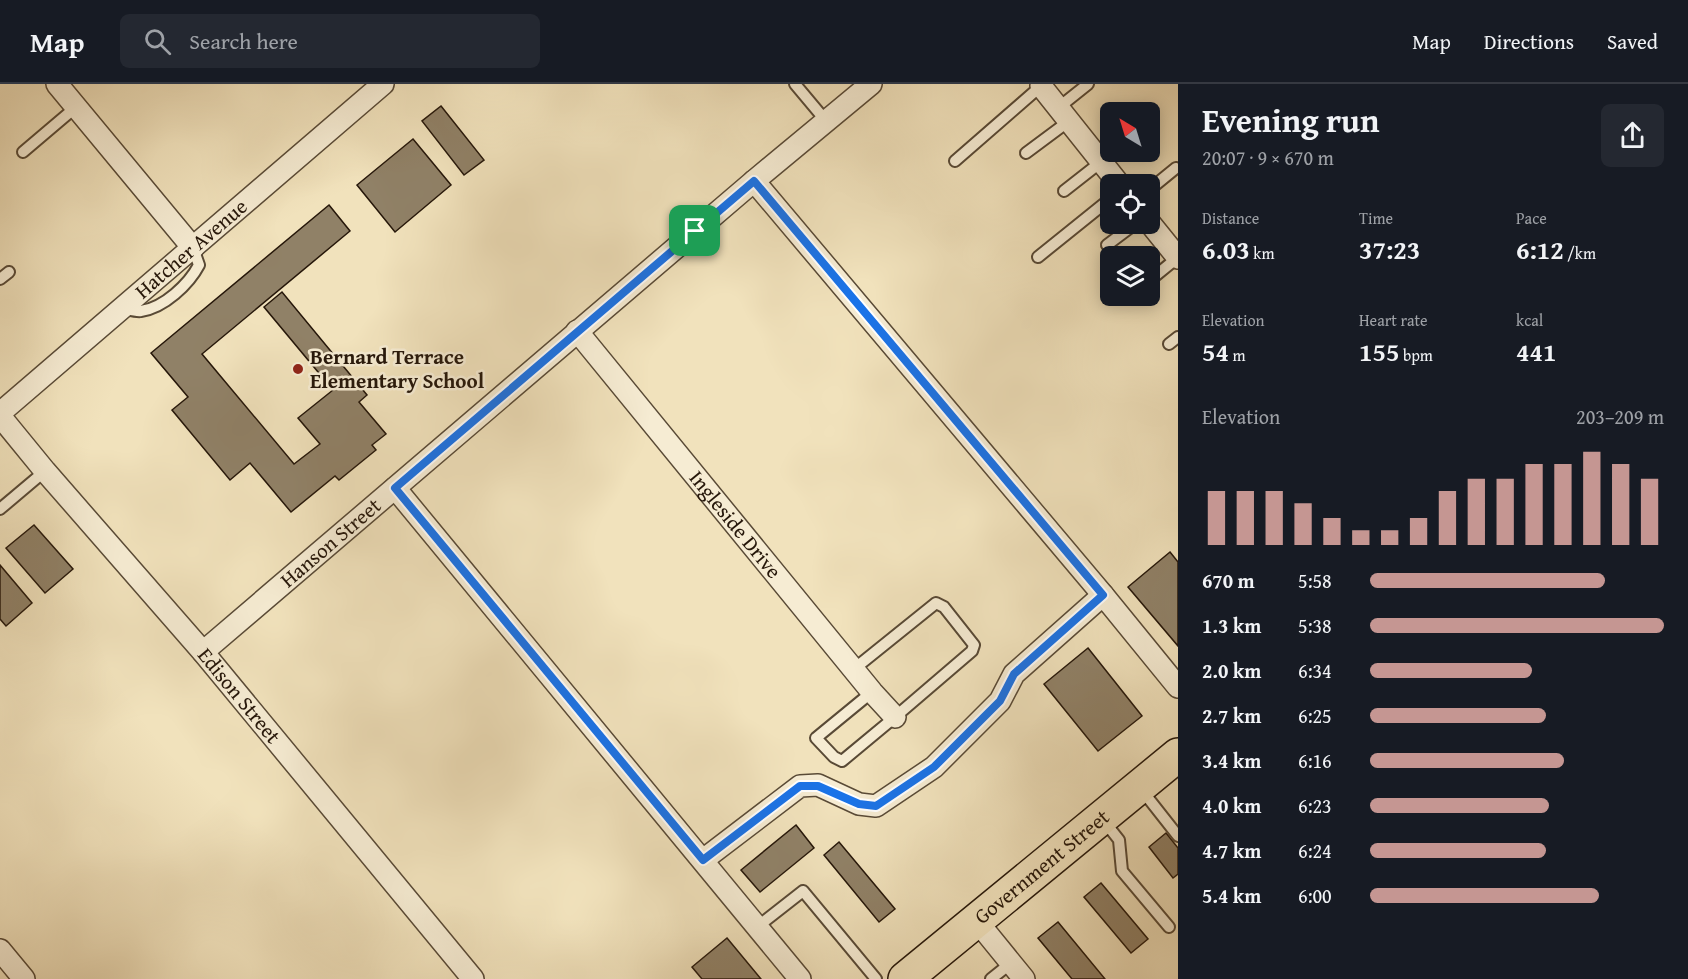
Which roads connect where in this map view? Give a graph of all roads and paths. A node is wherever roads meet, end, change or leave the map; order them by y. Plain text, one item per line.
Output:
1 (57, 84) edge
2 (383, 84) edge
3 (795, 84) edge
4 (871, 84) edge
5 (1088, 84) edge
6 (1041, 86) joint
7 (76, 107) junction
8 (1063, 114) junction
9 (826, 121) junction
10 (1100, 150) edge
11 (23, 152) dead end
12 (1026, 153) dead end
13 (1100, 154) edge
14 (955, 160) dead end
15 (1176, 168) dead end
16 (754, 181) junction
17 (1160, 181) edge
18 (1064, 191) dead end
19 (1100, 206) edge
20 (1122, 234) edge
21 (1159, 234) edge
22 (1107, 245) dead end
23 (193, 248) junction
24 (1038, 257) dead end
25 (1178, 258) edge
26 (1160, 272) edge
27 (577, 331) junction
28 (0, 415) edge
29 (45, 471) junction
30 (395, 488) junction
31 (0, 509) edge
32 (1103, 595) junction
33 (203, 652) junction
34 (854, 669) junction
35 (1178, 687) edge
36 (872, 692) junction
37 (896, 717) junction
38 (1178, 755) edge
39 (1139, 787) junction
40 (1101, 818) junction
41 (1178, 836) edge
42 (703, 860) junction
43 (976, 920) junction
44 (757, 927) junction
45 (1169, 927) dead end
46 (0, 950) edge
47 (1018, 971) edge
48 (24, 979) edge
49 (473, 979) edge
50 (800, 979) edge
51 (876, 979) edge
52 (905, 979) edge
53 (991, 979) edge

1 - 7 street
2 - 23 street, Hatcher Avenue
3 - 9 lane
4 - 9 street, Hanson Street
5 - 8 lane
6 - 8 street
6 - 14 lane
7 - 11 lane
7 - 23 street
8 - 10 street
8 - 12 lane
9 - 16 street, Hanson Street
13 - 18 lane
15 - 17 lane
16 - 27 street, Hanson Street
16 - 32 street
19 - 24 lane
20 - 22 lane
21 - 25 street
23 - 28 street, Hatcher Avenue
25 - 26 lane
27 - 30 street, Hanson Street
27 - 34 street, Ingleside Drive
28 - 29 street, Edison Street
29 - 31 lane
29 - 33 street, Edison Street
30 - 33 street, Hanson Street
30 - 42 street
32 - 35 street
32 - 42 street
33 - 49 street, Edison Street
34 - 36 street, Ingleside Drive
34 - 37 lane
36 - 37 street, Ingleside Drive
36 - 37 lane
38 - 39 main road, Government Street
39 - 40 main road, Government Street
39 - 41 lane
40 - 43 main road, Government Street
40 - 45 lane
42 - 44 street
43 - 47 street
43 - 52 main road, Government Street
44 - 50 street
44 - 51 lane
46 - 48 street
47 - 53 lane

